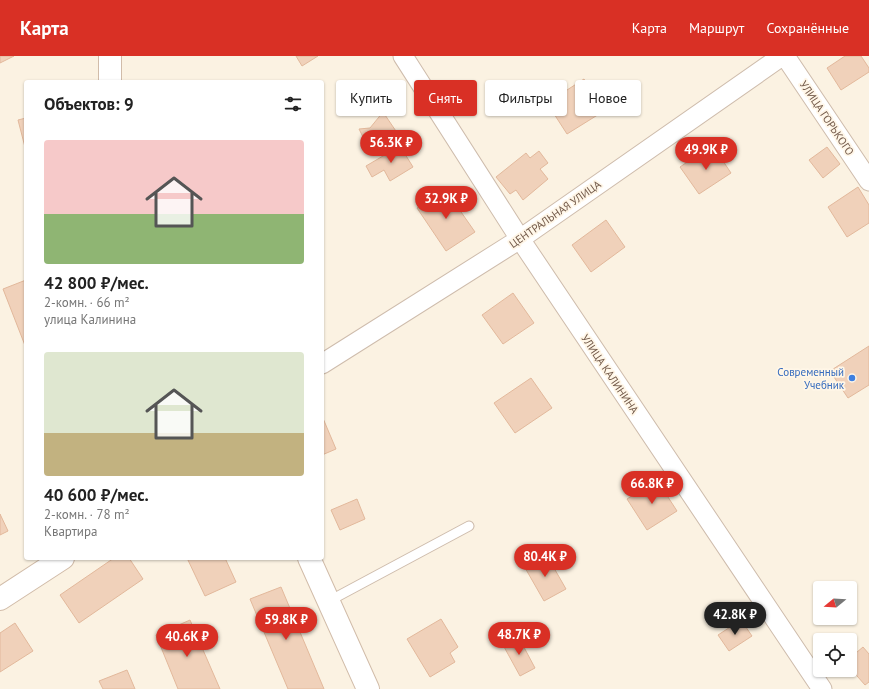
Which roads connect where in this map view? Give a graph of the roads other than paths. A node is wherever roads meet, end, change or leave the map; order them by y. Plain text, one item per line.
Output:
1 (110, 56) edge
2 (403, 56) edge
3 (784, 56) edge
4 (110, 80) edge
5 (869, 180) edge
6 (520, 239) junction
7 (324, 363) edge
8 (469, 526) dead end
9 (60, 560) edge
10 (310, 560) edge
11 (0, 599) edge
12 (329, 601) junction
13 (368, 689) edge
14 (822, 689) edge

1 - 4 main road
2 - 6 street, УЛИЦА КАЛИНИНА
3 - 5 street, УЛИЦА ГОРЬКОГО
3 - 6 street, ЦЕНТРАЛЬНАЯ УЛИЦА
6 - 7 street, ЦЕНТРАЛЬНАЯ УЛИЦА
6 - 14 street, УЛИЦА КАЛИНИНА
8 - 12 lane
9 - 11 main road
10 - 12 main road
12 - 13 main road

